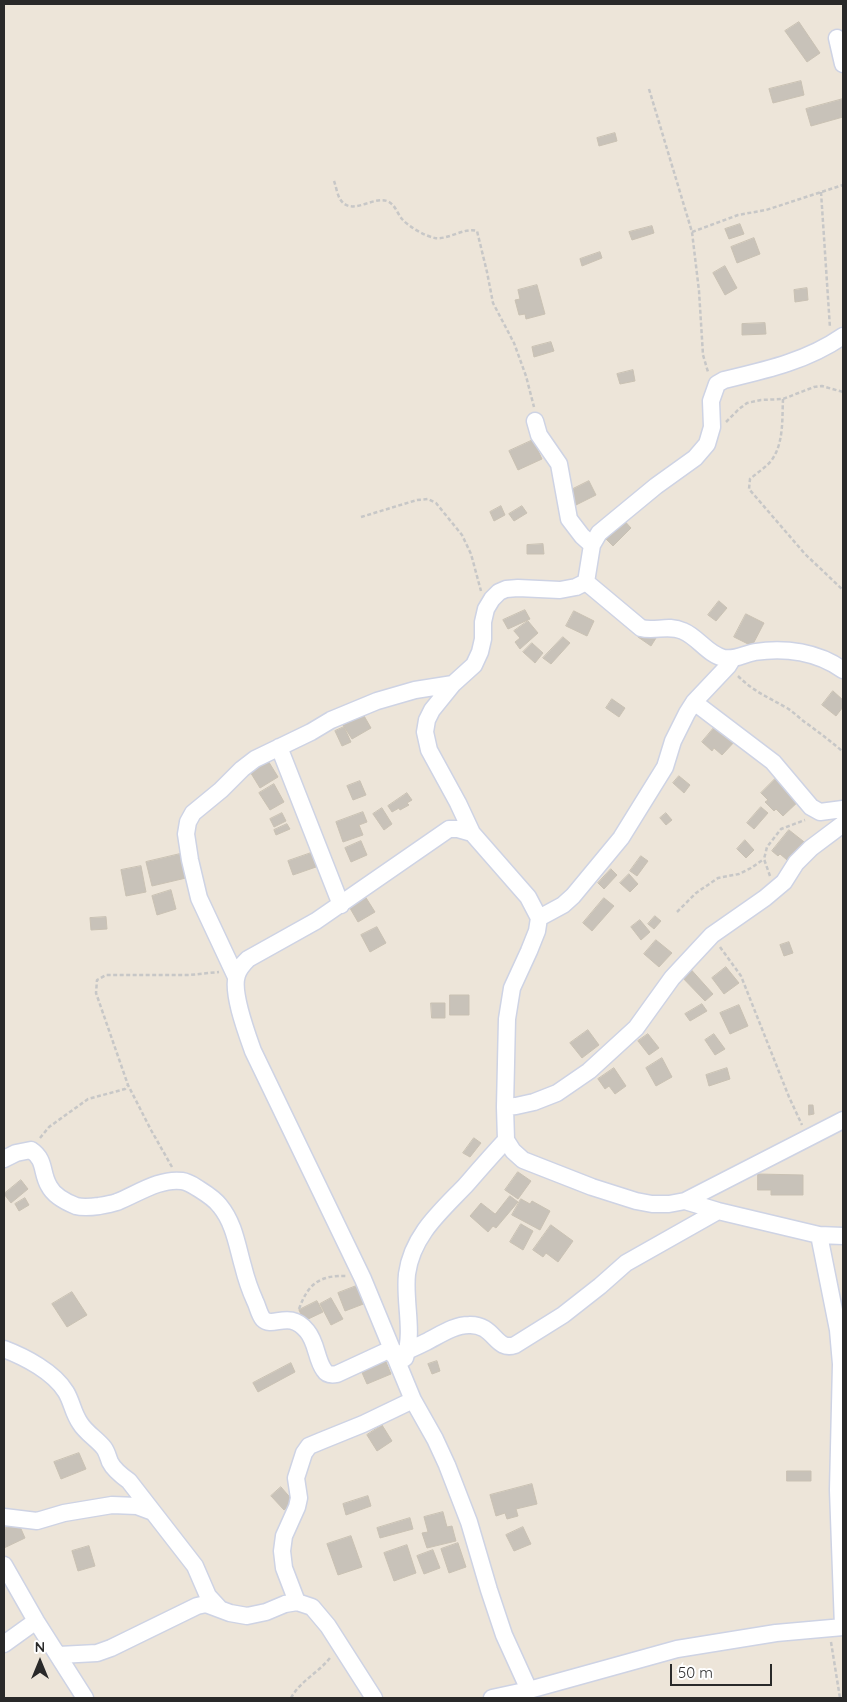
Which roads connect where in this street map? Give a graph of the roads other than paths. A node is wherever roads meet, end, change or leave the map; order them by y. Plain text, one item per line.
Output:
1 (837, 38) dead end
2 (843, 64) edge
3 (837, 340) edge
4 (534, 421) road end
5 (592, 545) junction
6 (586, 582) junction
7 (725, 664) junction
8 (843, 670) edge
9 (453, 684) junction
10 (694, 702) junction
11 (279, 747) junction
12 (458, 803) junction
13 (843, 809) edge
14 (843, 824) edge
15 (449, 829) junction
16 (472, 833) junction
17 (341, 905) junction
18 (539, 918) junction
19 (234, 974) junction
20 (505, 1107) junction
21 (843, 1120) edge
22 (506, 1140) junction
23 (4, 1159) edge
24 (685, 1201) junction
25 (718, 1211) junction
26 (819, 1236) junction
27 (843, 1236) edge
28 (4, 1349) edge
29 (398, 1356) junction
30 (413, 1400) junction
31 (841, 1489) edge
32 (154, 1513) junction
33 (4, 1517) edge
34 (4, 1565) edge
35 (297, 1602) junction
36 (219, 1608) junction
37 (36, 1621) junction
38 (838, 1628) edge
39 (4, 1644) edge
40 (59, 1656) junction
41 (529, 1690) junction
42 (85, 1698) edge
43 (374, 1698) edge
44 (492, 1698) edge

1 - 2 street
3 - 5 street
4 - 5 street
5 - 6 street
6 - 7 street
6 - 9 street
7 - 8 street
7 - 10 street
9 - 11 street
9 - 12 street
10 - 13 street
10 - 18 street
11 - 17 street
11 - 19 street
12 - 15 street
12 - 16 street
14 - 20 street
15 - 16 street
15 - 17 street
16 - 18 street
17 - 19 street
18 - 20 street
19 - 29 street
20 - 22 street
21 - 24 street
22 - 24 street
22 - 29 street
23 - 29 street
24 - 25 street
25 - 26 street
25 - 29 street
26 - 27 street
26 - 31 street
28 - 32 street
29 - 30 street
30 - 35 street
30 - 41 street
31 - 38 street
32 - 33 street
32 - 36 street
34 - 37 street
35 - 36 street
35 - 43 street
36 - 40 street
37 - 39 street
37 - 40 street
38 - 41 street
40 - 42 street
41 - 44 street

